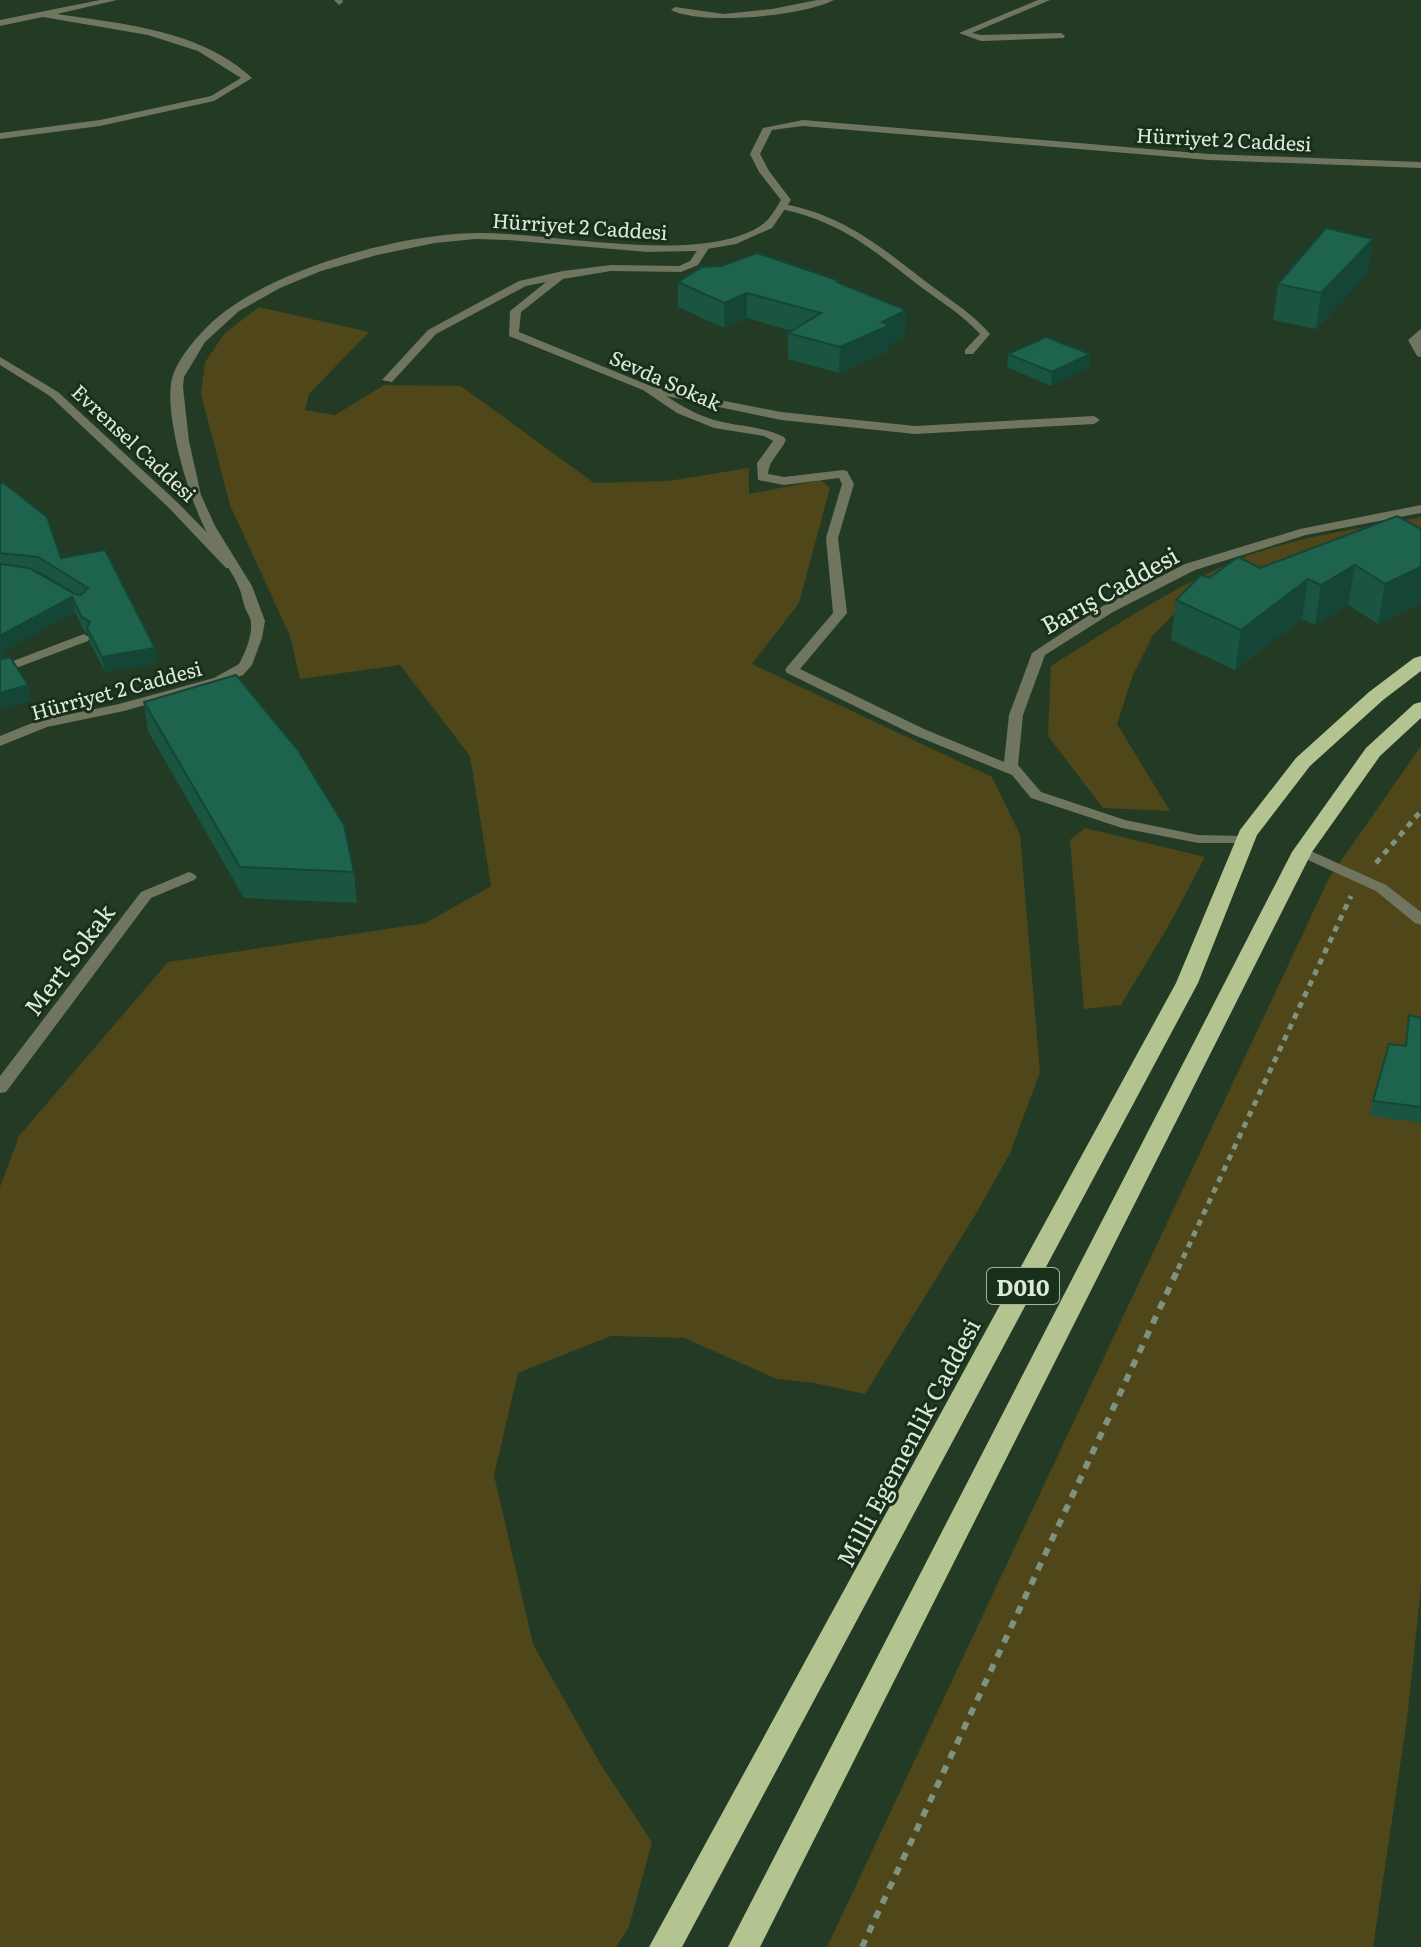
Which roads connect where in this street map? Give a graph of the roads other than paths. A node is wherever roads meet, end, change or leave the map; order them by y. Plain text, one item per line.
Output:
1 (113, 0) edge
2 (830, 0) edge
3 (1046, 0) edge
4 (675, 10) dead end
5 (41, 14) junction
6 (0, 23) edge
7 (1061, 36) dead end
8 (0, 136) edge
9 (1421, 165) edge
10 (784, 207) junction
11 (704, 248) junction
12 (563, 274) junction
13 (1421, 332) edge
14 (969, 352) dead end
15 (1421, 354) edge
16 (0, 360) edge
17 (388, 380) dead end
18 (647, 388) junction
19 (1094, 420) dead end
20 (1421, 509) edge
21 (231, 565) junction
22 (84, 638) edge
23 (1421, 662) edge
24 (0, 670) edge
25 (1421, 708) edge
26 (0, 742) edge
27 (1017, 772) junction
28 (1245, 840) junction
29 (1302, 852) junction
30 (189, 877) dead end
31 (1421, 920) edge
32 (0, 1088) edge
33 (665, 1947) edge
34 (744, 1947) edge

1 - 5 street
2 - 4 street
3 - 7 street
5 - 6 street
5 - 8 street
9 - 10 street, Hürriyet 2 Caddesi
10 - 11 street, Hürriyet 2 Caddesi
10 - 14 lane
11 - 12 street
11 - 21 street, Hürriyet 2 Caddesi
12 - 17 street
12 - 18 street, Sevda Sokak
13 - 15 street
16 - 21 street, Evrensel Caddesi
18 - 19 street
18 - 27 street, Sevda Sokak
20 - 27 street, Barış Caddesi
21 - 26 street, Hürriyet 2 Caddesi
22 - 24 lane
23 - 28 highway, Milli Egemenlik Caddesi / D010
25 - 29 highway, D010
27 - 28 street
28 - 33 highway, Milli Egemenlik Caddesi / D010
29 - 31 street
29 - 34 highway, D010
30 - 32 street, Mert Sokak

